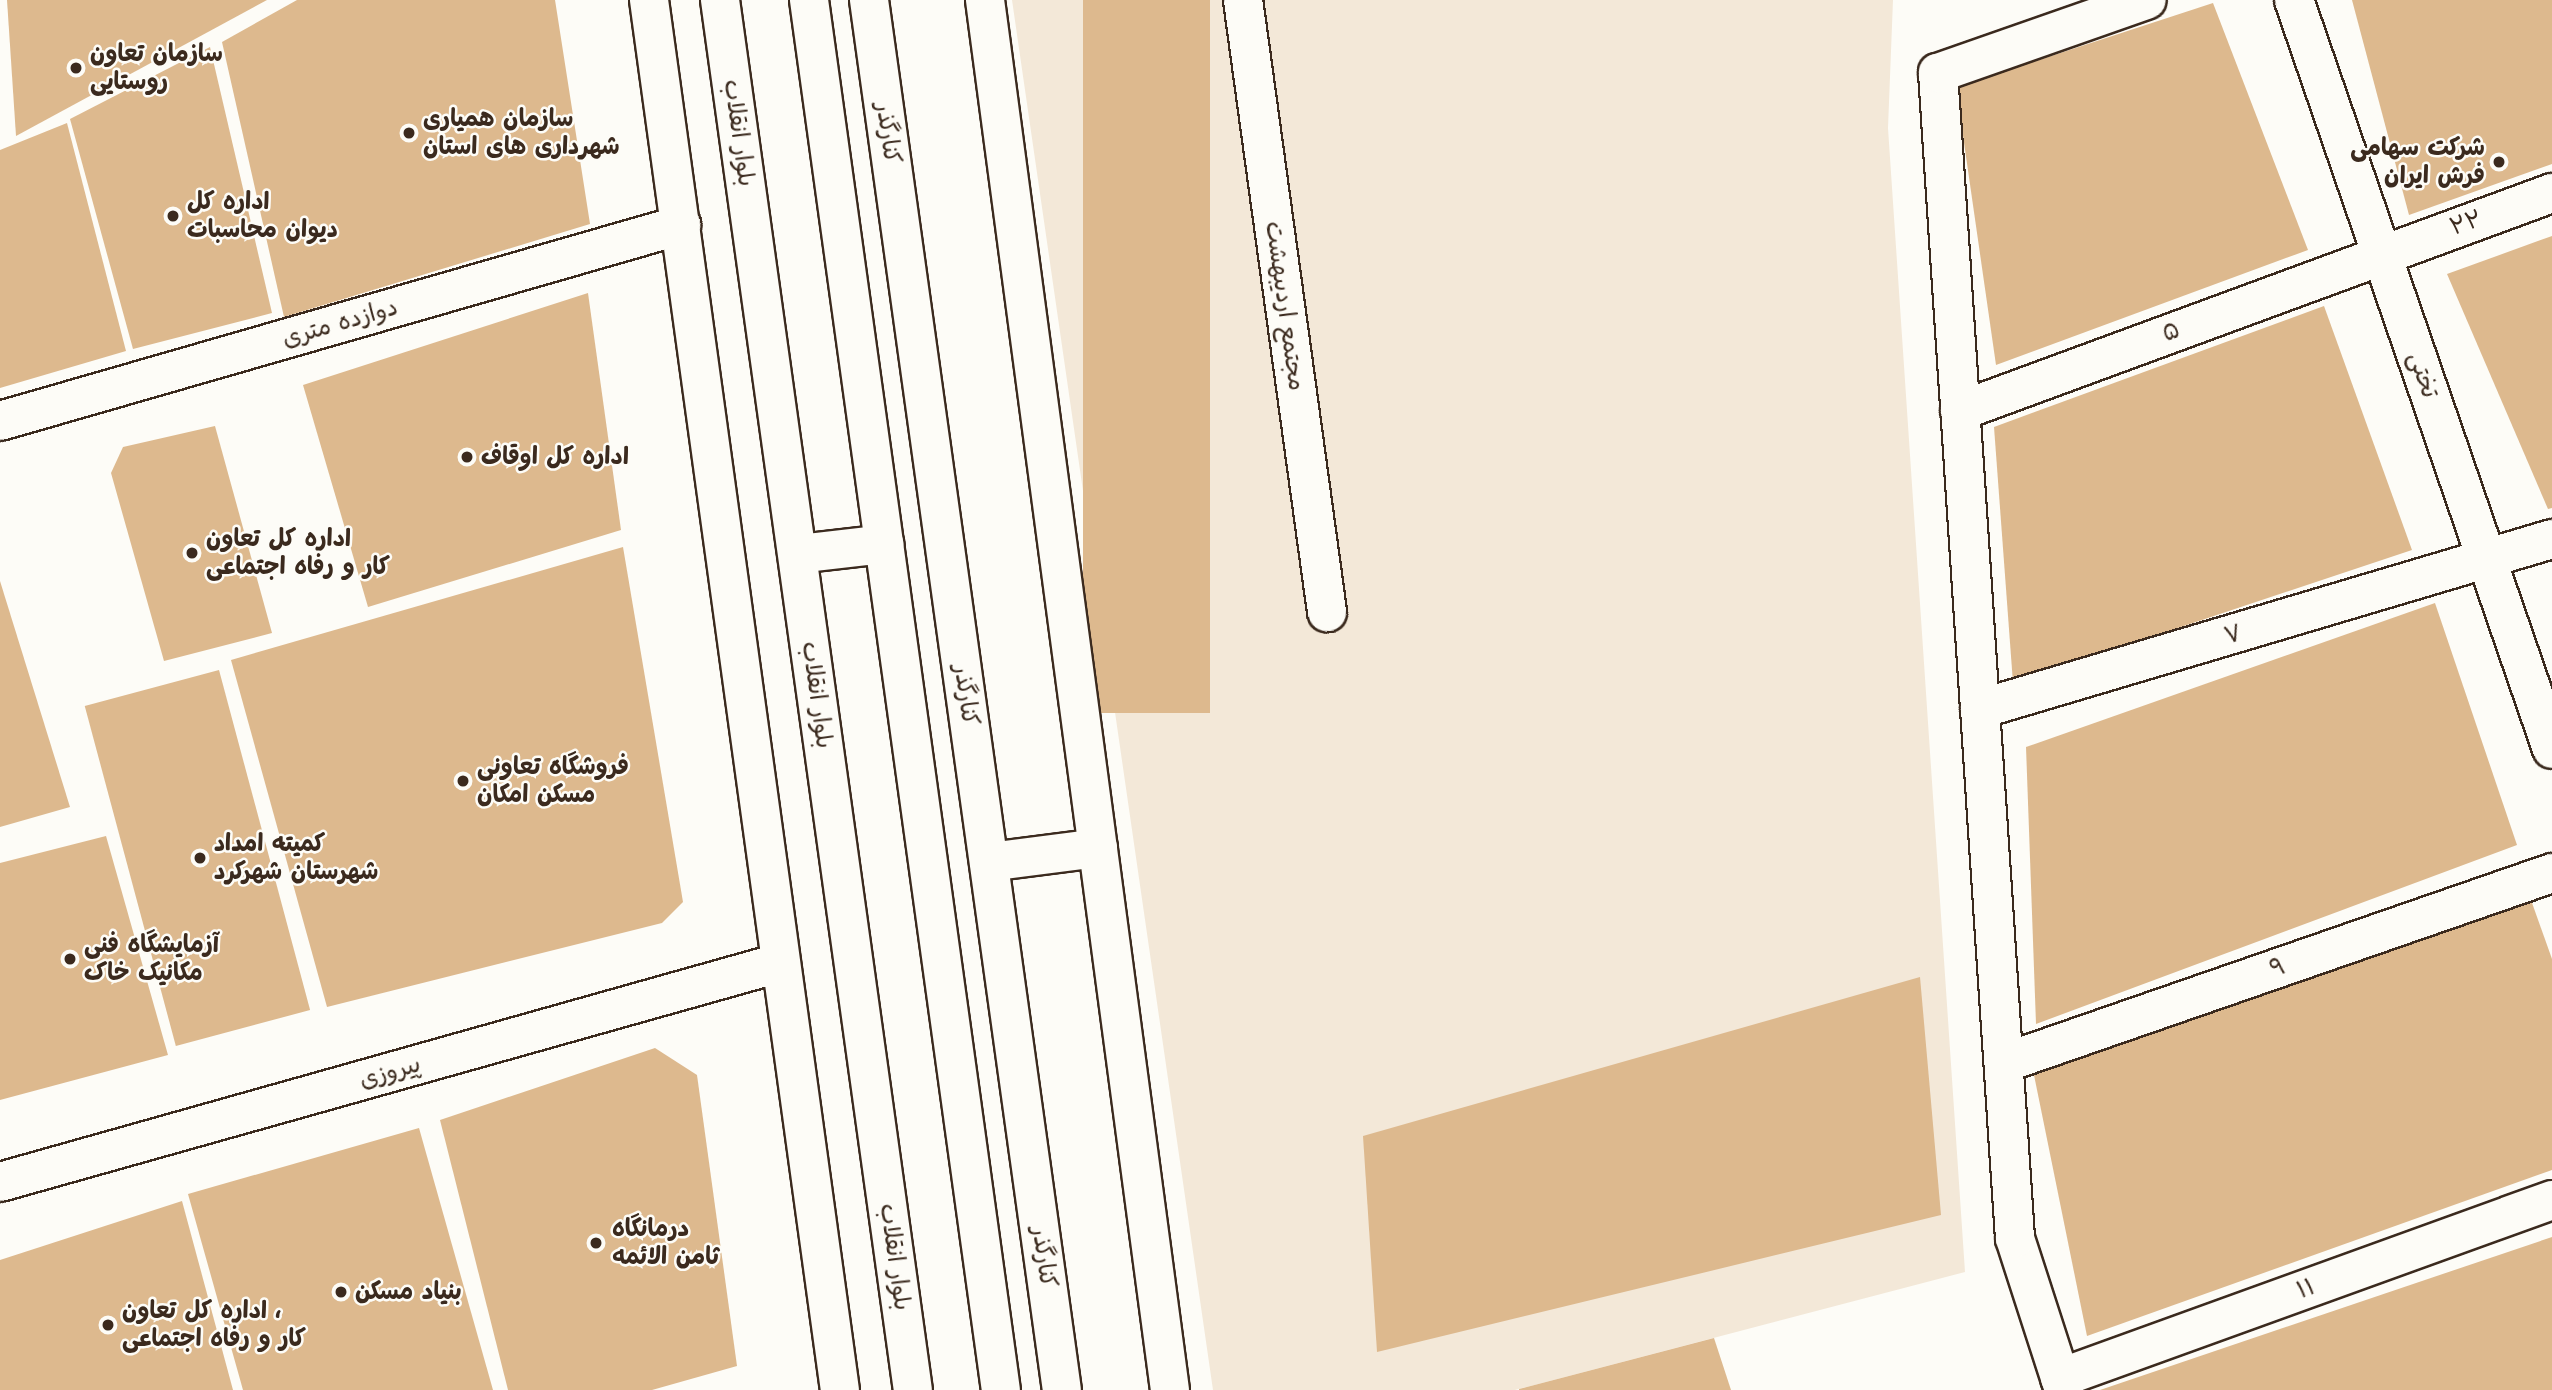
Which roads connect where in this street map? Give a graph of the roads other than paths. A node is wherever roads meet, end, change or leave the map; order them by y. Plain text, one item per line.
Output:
1 (649, 0) edge
2 (720, 0) edge
3 (809, 0) edge
4 (869, 0) edge
5 (985, 0) edge
6 (1243, 0) edge
7 (2147, 0) edge
8 (2294, 0) edge
9 (2552, 193) edge
10 (681, 225) junction
11 (2381, 254) junction
12 (1960, 411) junction
13 (0, 421) edge
14 (2552, 539) edge
15 (884, 544) junction
16 (798, 554) junction
17 (2487, 561) junction
18 (1327, 612) dead end
19 (1980, 709) junction
20 (2552, 749) edge
21 (981, 800) junction
22 (922, 816) junction
23 (1098, 848) junction
24 (989, 862) junction
25 (2552, 873) edge
26 (779, 963) junction
27 (2004, 1063) junction
28 (0, 1181) edge
29 (2552, 1200) edge
30 (2062, 1384) edge
31 (840, 1390) edge
32 (913, 1390) edge
33 (1001, 1390) edge
34 (1062, 1390) edge
35 (1170, 1390) edge

1 - 10 street
2 - 16 street, بلوار انقلاب
3 - 15 street
4 - 21 street, کنارگذر
5 - 23 street
6 - 18 street, مجتمع اردیبهشت
7 - 12 street
8 - 11 street, تختی
9 - 11 street, ۲۲
10 - 13 street, دوازده متری
10 - 26 street
11 - 12 street, ۵
11 - 17 street, تختی
12 - 19 street
14 - 17 street, ۷
15 - 16 street
15 - 22 street
16 - 32 street, بلوار انقلاب
17 - 19 street, ۷
17 - 20 street, تختی
19 - 27 street
21 - 22 street
21 - 24 street, کنارگذر
22 - 33 street
23 - 24 street
23 - 35 street
24 - 34 street, کنارگذر
25 - 27 street, ۹
26 - 28 street, پیروزی
26 - 31 street
27 - 30 street
29 - 30 street, ۱۱

